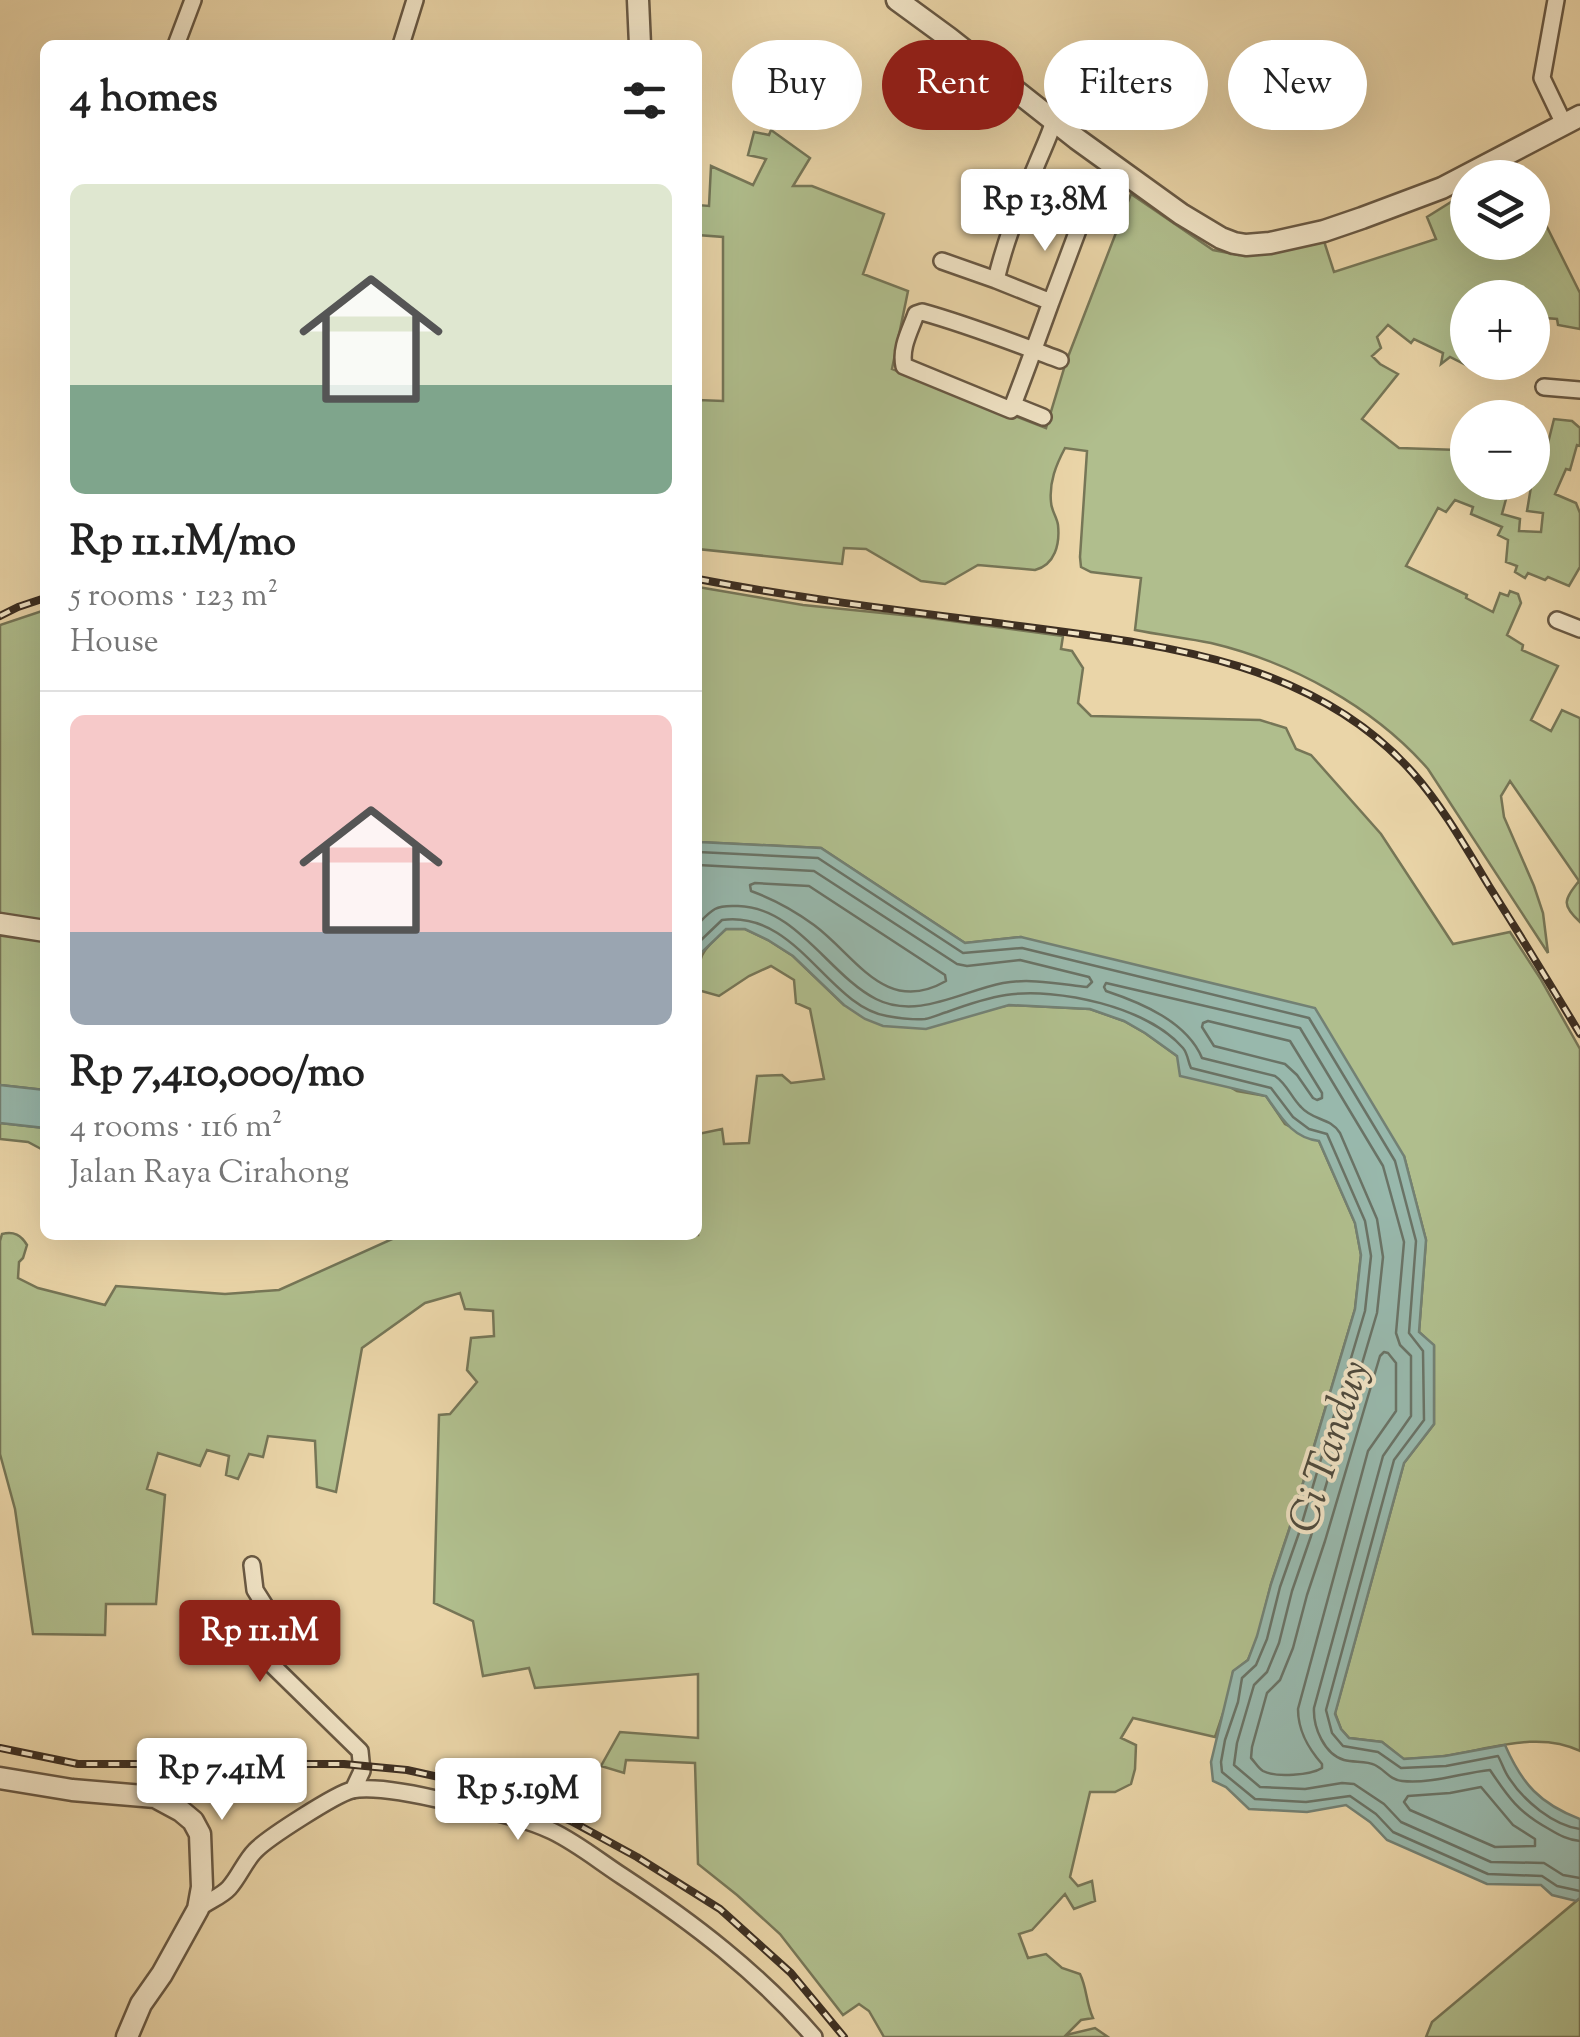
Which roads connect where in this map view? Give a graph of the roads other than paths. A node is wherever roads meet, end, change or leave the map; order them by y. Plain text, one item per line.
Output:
1 (194, 0) edge
2 (415, 0) edge
3 (638, 0) edge
4 (1556, 0) edge
5 (904, 2) edge
6 (178, 40) edge
7 (403, 40) edge
8 (640, 40) edge
9 (1044, 113) edge
10 (1572, 120) edge
11 (1052, 130) edge
12 (1066, 130) edge
13 (1070, 198) dead end
14 (942, 261) dead end
15 (996, 280) junction
16 (1051, 302) junction
17 (1034, 350) junction
18 (1060, 360) dead end
19 (1544, 387) dead end
20 (1580, 390) edge
21 (1013, 405) junction
22 (1042, 417) dead end
23 (1557, 620) dead end
24 (1580, 629) edge
25 (0, 924) edge
26 (40, 930) edge
27 (252, 1565) dead end
28 (0, 1778) edge
29 (353, 1790) junction
30 (198, 1909) junction
31 (127, 2037) edge
32 (814, 2037) edge

1 - 6 street
2 - 7 street
3 - 8 street
4 - 10 street
5 - 9 street
10 - 12 street
11 - 15 street
13 - 16 street
14 - 15 street
15 - 16 street
16 - 17 street
17 - 18 street
17 - 21 street
17 - 21 street
19 - 20 street
21 - 22 street
23 - 24 street
25 - 26 street
27 - 29 street
28 - 30 street
29 - 30 street
29 - 32 street
30 - 31 street

